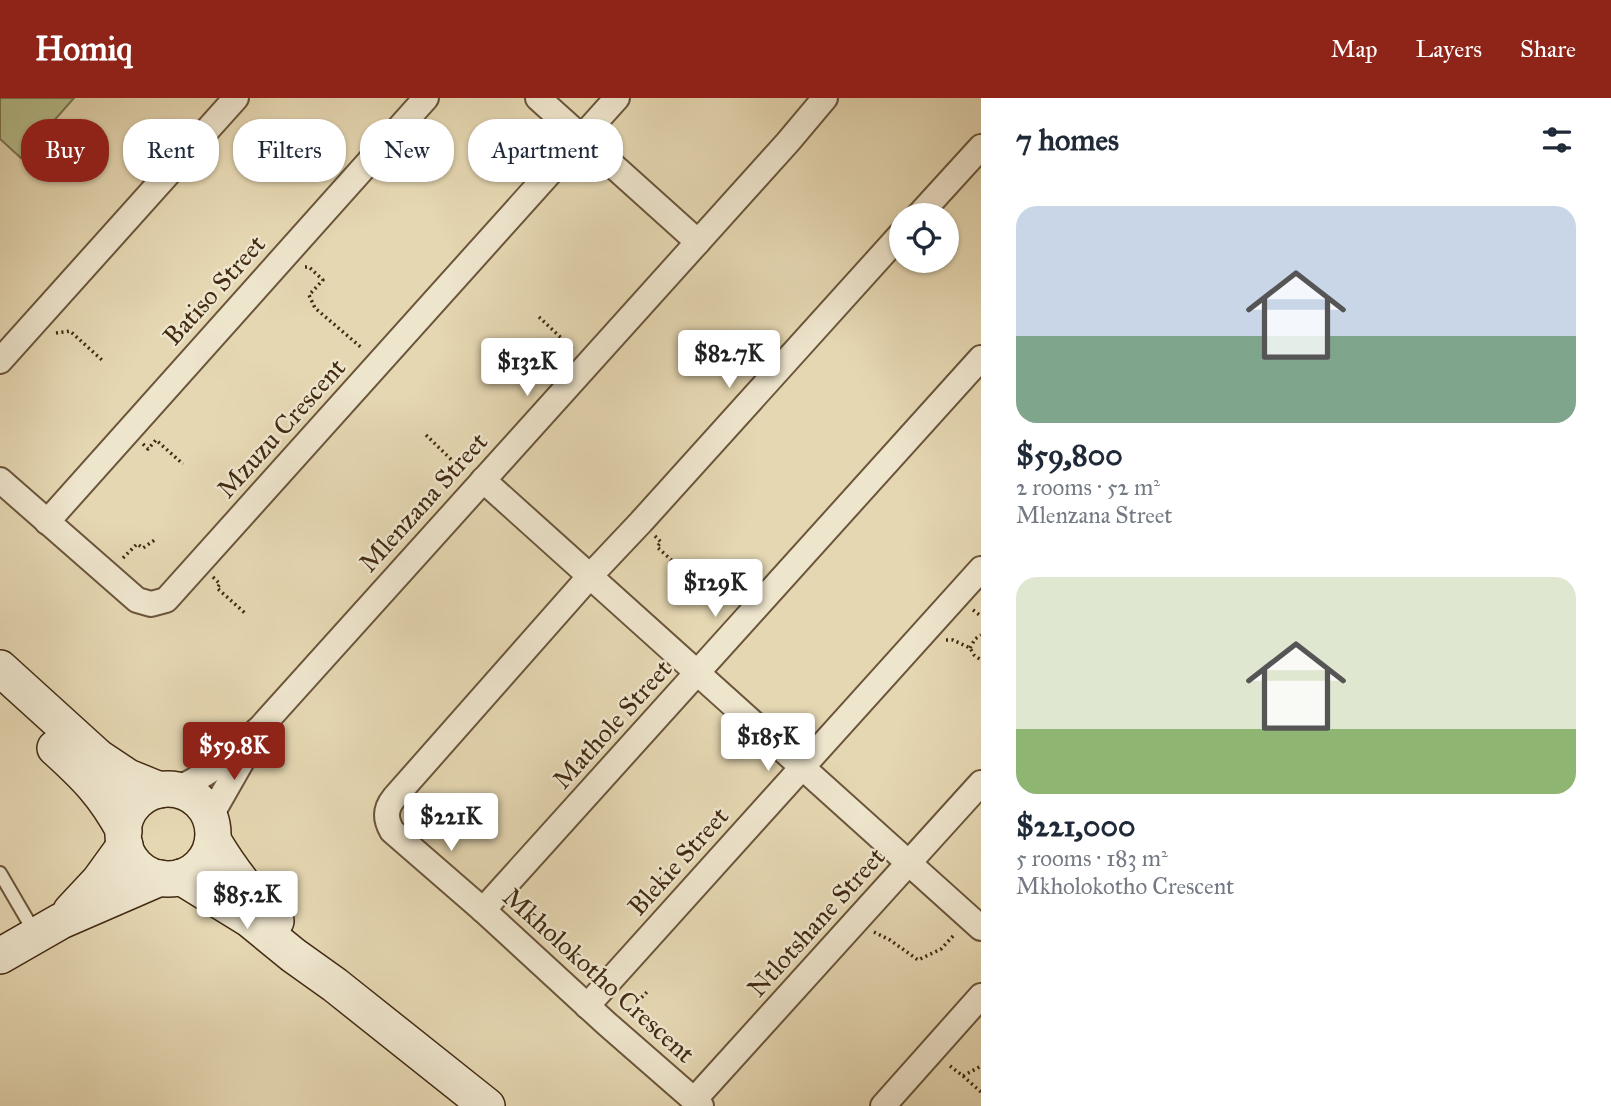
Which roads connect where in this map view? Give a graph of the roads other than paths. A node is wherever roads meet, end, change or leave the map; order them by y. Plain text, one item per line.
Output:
1 (236, 98) edge
2 (426, 98) edge
3 (538, 98) edge
4 (617, 98) edge
5 (825, 98) edge
6 (561, 119) edge
7 (599, 119) edge
8 (981, 147) edge
9 (623, 175) edge
10 (542, 182) edge
11 (930, 203) edge
12 (698, 242) junction
13 (889, 247) edge
14 (981, 358) edge
15 (0, 361) edge
16 (0, 480) edge
17 (478, 486) junction
18 (47, 522) junction
19 (981, 569) edge
20 (590, 576) junction
21 (0, 668) edge
22 (698, 673) junction
23 (0, 698) edge
24 (261, 726) junction
25 (803, 767) junction
26 (981, 783) edge
27 (168, 790) junction
28 (211, 829) junction
29 (124, 838) junction
30 (909, 863) junction
31 (0, 873) edge
32 (171, 878) junction
33 (483, 910) junction
34 (975, 923) edge
35 (48, 928) junction
36 (0, 956) edge
37 (335, 985) junction
38 (981, 996) edge
39 (587, 1006) junction
40 (698, 1103) edge
41 (487, 1106) edge
42 (883, 1106) edge

1 - 15 street
2 - 18 street, Batiso Street
3 - 6 street
4 - 7 street, Mzuzu Crescent
5 - 12 street, Mlenzana Street
8 - 11 street
9 - 12 street
10 - 18 street, Mzuzu Crescent
12 - 17 street, Mlenzana Street
13 - 20 street, Mkholokotho Crescent
14 - 22 street, Mathole Street
16 - 18 street, Mzuzu Crescent
17 - 20 street
17 - 24 street, Mlenzana Street
19 - 25 street, Blekie Street
20 - 22 street
20 - 33 street, Mkholokotho Crescent
21 - 27 main road
22 - 25 street
22 - 33 street, Mathole Street
23 - 29 main road
24 - 27 street, Mlenzana Street
24 - 28 street, Mlenzana Street
25 - 30 street
25 - 39 street, Blekie Street
26 - 30 street, Ntlotshane Street
27 - 28 main road
27 - 29 main road
28 - 32 main road
28 - 37 main road
29 - 32 main road
29 - 35 main road
30 - 34 street
30 - 40 street, Ntlotshane Street
31 - 35 lane
32 - 35 main road
32 - 37 main road
33 - 39 street, Mkholokotho Crescent
35 - 36 main road
37 - 41 main road
38 - 42 street
39 - 40 street, Mkholokotho Crescent

